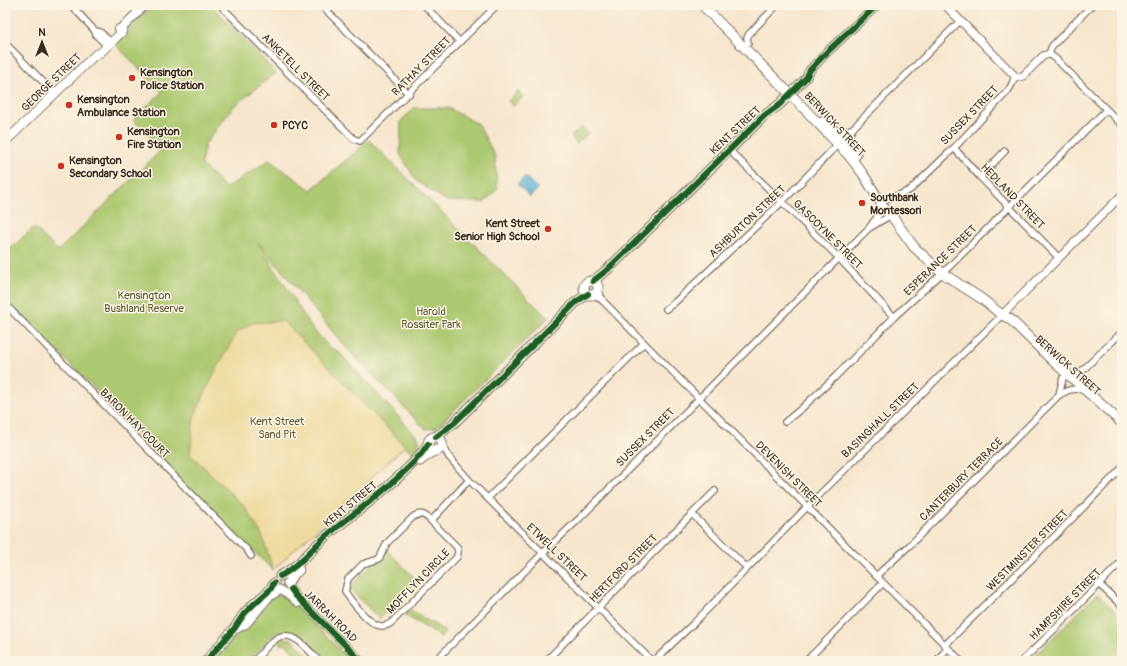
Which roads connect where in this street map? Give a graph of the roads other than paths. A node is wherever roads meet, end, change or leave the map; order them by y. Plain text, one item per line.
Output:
1 (71, 5) edge
2 (146, 5) edge
3 (220, 5) edge
4 (321, 5) edge
5 (424, 5) edge
6 (497, 5) edge
7 (702, 5) edge
8 (710, 5) edge
9 (777, 5) edge
10 (877, 5) edge
11 (945, 5) edge
12 (1092, 5) edge
13 (960, 21) junction
14 (5, 42) edge
15 (460, 42) junction
16 (107, 43) junction
17 (748, 43) junction
18 (1049, 54) junction
19 (1015, 76) junction
20 (790, 90) junction
21 (55, 94) junction
22 (409, 94) junction
23 (1106, 110) junction
24 (1122, 125) edge
25 (841, 140) junction
26 (360, 141) joint
27 (5, 142) edge
28 (954, 148) junction
29 (729, 150) junction
30 (1005, 152) dead end
31 (980, 177) junction
32 (1122, 195) edge
33 (782, 202) junction
34 (884, 204) junction
35 (1009, 206) junction
36 (891, 215) junction
37 (869, 228) junction
38 (839, 258) junction
39 (1058, 258) junction
40 (942, 273) junction
41 (592, 289) junction
42 (5, 304) edge
43 (666, 309) dead end
44 (1002, 315) junction
45 (894, 317) junction
46 (1122, 332) edge
47 (644, 343) junction
48 (1083, 370) junction
49 (1066, 377) junction
50 (1078, 387) junction
51 (1059, 395) junction
52 (699, 398) junction
53 (785, 422) dead end
54 (1122, 423) edge
55 (1122, 430) edge
56 (438, 445) junction
57 (1122, 468) edge
58 (469, 480) junction
59 (715, 491) dead end
60 (488, 498) junction
61 (807, 507) junction
62 (692, 514) junction
63 (431, 521) junction
64 (544, 552) junction
65 (251, 556) dead end
66 (1122, 561) edge
67 (747, 568) junction
68 (876, 576) junction
69 (883, 583) junction
70 (282, 584) junction
71 (1099, 584) junction
72 (1122, 606) edge
73 (599, 607) junction
74 (947, 646) junction
75 (206, 661) edge
76 (254, 661) edge
77 (319, 661) edge
78 (356, 661) edge
79 (361, 661) edge
80 (436, 661) edge
81 (546, 661) edge
82 (653, 661) edge
83 (806, 661) edge
84 (936, 661) edge
85 (961, 661) edge
86 (1022, 661) edge

1 - 16 street
2 - 16 main road, GEORGE STREET
3 - 26 street, ANKETELL STREET
4 - 22 street
5 - 15 street
6 - 15 street, RATHAY STREET
7 - 20 main road, BERWICK STREET
8 - 17 main road, BERWICK STREET
9 - 17 street
10 - 20 main road, KENT STREET
11 - 13 street
12 - 18 street
13 - 19 street
13 - 25 street, ASHBURTON STREET
14 - 21 street
15 - 22 street, RATHAY STREET
16 - 21 main road, GEORGE STREET
17 - 20 main road, BERWICK STREET
18 - 19 street
18 - 23 street
19 - 28 street, SUSSEX STREET
20 - 25 main road, BERWICK STREET
20 - 29 main road, KENT STREET
21 - 27 main road, GEORGE STREET
22 - 26 street, RATHAY STREET
23 - 24 street
23 - 35 street, ESPERANCE STREET
25 - 33 street, ASHBURTON STREET
25 - 34 main road, BERWICK STREET
28 - 31 street, HEDLAND STREET
28 - 34 street, SUSSEX STREET
29 - 33 street, GASCOYNE STREET
29 - 41 main road, KENT STREET
30 - 31 street
31 - 35 street, HEDLAND STREET
32 - 39 street, BASINGHALL STREET
33 - 38 street, GASCOYNE STREET
33 - 43 street, ASHBURTON STREET
34 - 36 main road, BERWICK STREET
34 - 37 street, SUSSEX STREET
35 - 39 street, HEDLAND STREET
35 - 40 street, ESPERANCE STREET
36 - 37 street, SUSSEX STREET
36 - 40 main road, BERWICK STREET
37 - 38 street, SUSSEX STREET
38 - 45 street, GASCOYNE STREET
38 - 52 street, SUSSEX STREET
39 - 44 street, BASINGHALL STREET
40 - 44 main road, BERWICK STREET
40 - 45 street, ESPERANCE STREET
41 - 47 street, DEVENISH STREET
41 - 56 main road, KENT STREET
42 - 65 street, BARON HAY COURT
44 - 49 main road, BERWICK STREET
44 - 61 street, BASINGHALL STREET
45 - 53 street, ESPERANCE STREET
46 - 48 street
47 - 52 street, DEVENISH STREET
47 - 60 street
48 - 49 street
48 - 50 street
49 - 50 main road, BERWICK STREET
49 - 51 street
50 - 51 street, CANTERBURY TERRACE
50 - 54 main road, BERWICK STREET
50 - 55 main road, BERWICK STREET
51 - 68 street, CANTERBURY TERRACE
52 - 61 street, DEVENISH STREET
52 - 64 street, SUSSEX STREET
56 - 58 street, ETWELL STREET
56 - 70 main road, KENT STREET
56 - 70 main road, KENT STREET
57 - 74 street, WESTMINSTER STREET
58 - 60 street, ETWELL STREET
58 - 63 street
59 - 62 street, HERTFORD STREET
60 - 64 street, ETWELL STREET
61 - 67 street, BASINGHALL STREET
61 - 68 street, DEVENISH STREET
62 - 67 street
62 - 73 street, HERTFORD STREET
63 - 63 street, MOFFLYN CIRCLE
64 - 73 street, ETWELL STREET
64 - 80 street, SUSSEX STREET
66 - 71 street, HAMPSHIRE STREET
67 - 82 street, BASINGHALL STREET
68 - 69 street, DEVENISH STREET
69 - 74 street, DEVENISH STREET
69 - 83 street
70 - 75 main road, KENT STREET
70 - 78 street, JARRAH ROAD
70 - 79 street, JARRAH ROAD
71 - 72 street
71 - 86 street, HAMPSHIRE STREET
73 - 81 street, HERTFORD STREET
73 - 82 street, ETWELL STREET
74 - 84 street, WESTMINSTER STREET
74 - 85 street, DEVENISH STREET
76 - 77 street

